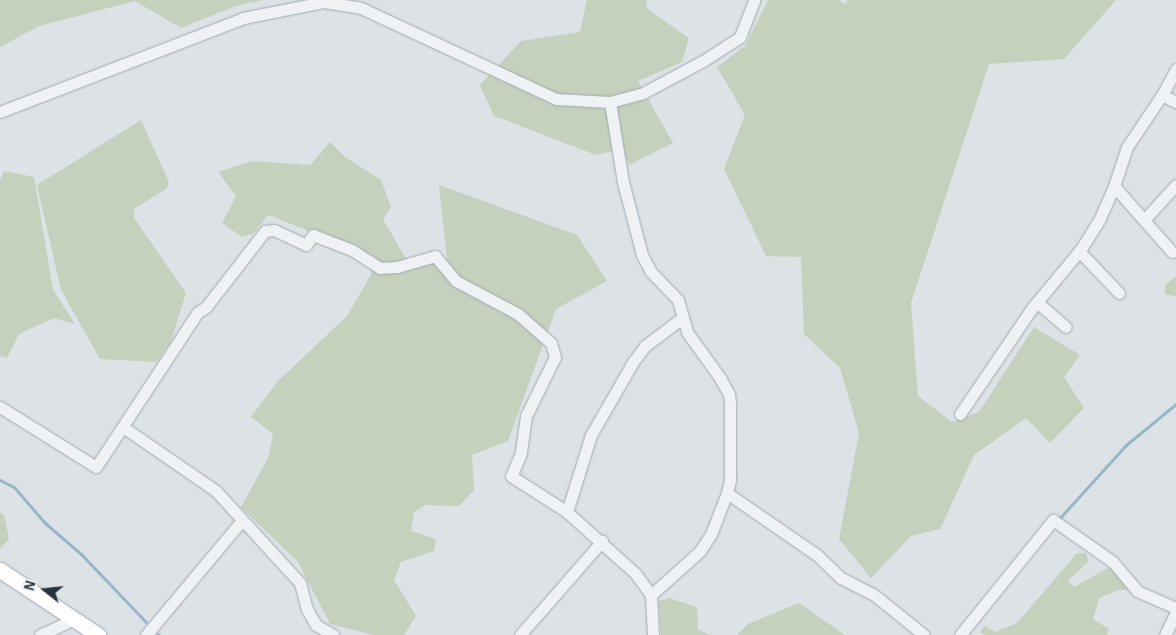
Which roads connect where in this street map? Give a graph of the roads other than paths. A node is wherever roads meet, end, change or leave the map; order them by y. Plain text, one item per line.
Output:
1 (754, 0) edge
2 (1176, 69) edge
3 (1162, 95) junction
4 (610, 102) junction
5 (1176, 102) edge
6 (0, 112) edge
7 (1176, 185) edge
8 (1114, 186) junction
9 (1144, 220) junction
10 (1079, 251) junction
11 (1172, 252) dead end
12 (1119, 294) dead end
13 (1037, 302) junction
14 (682, 318) junction
15 (1066, 328) dead end
16 (0, 407) edge
17 (960, 414) dead end
18 (123, 427) junction
19 (727, 493) junction
20 (567, 512) junction
21 (242, 520) junction
22 (602, 541) junction
23 (0, 570) edge
24 (651, 595) junction
25 (1176, 608) edge
26 (1176, 612) edge
27 (72, 620) junction
28 (40, 635) edge
29 (98, 635) edge
30 (146, 635) edge
31 (333, 635) edge
32 (520, 635) edge
33 (653, 635) edge
34 (924, 635) edge
35 (960, 635) edge
36 (1165, 635) edge

1 - 4 street
2 - 3 street
3 - 5 street
3 - 8 street
4 - 6 street
4 - 14 street
7 - 9 street
8 - 9 street
8 - 10 street
9 - 11 street
10 - 12 street
10 - 13 street
13 - 15 street
13 - 17 street
14 - 19 street
14 - 20 street
16 - 18 street
18 - 20 street
18 - 21 street
19 - 24 street
19 - 34 street
20 - 22 street
21 - 30 street
21 - 31 street
22 - 24 street
22 - 32 street
23 - 27 main road
24 - 33 street
25 - 35 street
26 - 36 street
27 - 28 street
27 - 29 main road

